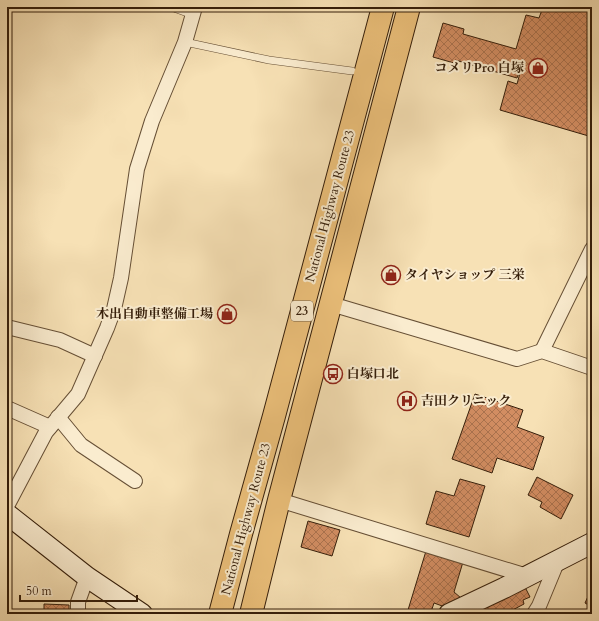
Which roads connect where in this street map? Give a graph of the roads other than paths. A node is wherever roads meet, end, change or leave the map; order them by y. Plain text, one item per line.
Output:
1 (171, 7) edge
2 (383, 7) edge
3 (410, 7) edge
4 (194, 11) edge
5 (185, 42) junction
6 (352, 71) dead end
7 (592, 249) edge
8 (331, 304) junction
9 (7, 327) edge
10 (542, 352) junction
11 (95, 356) junction
12 (592, 368) edge
13 (7, 408) edge
14 (54, 422) junction
15 (135, 481) dead end
16 (279, 500) junction
17 (7, 506) edge
18 (7, 514) edge
19 (592, 543) edge
20 (558, 560) junction
21 (527, 576) junction
22 (88, 577) junction
23 (78, 614) edge
24 (142, 614) edge
25 (220, 614) edge
26 (251, 614) edge
27 (449, 614) edge
28 (534, 614) edge

1 - 4 lane
2 - 25 highway, National Highway Route 23 / 23
3 - 8 highway, National Highway Route 23 / 23
4 - 5 street
5 - 6 lane
5 - 11 street
7 - 10 street
8 - 10 street
8 - 16 highway, National Highway Route 23 / 23
9 - 11 street
10 - 12 street
11 - 14 street
13 - 14 street
14 - 15 street
14 - 17 street
16 - 21 street
16 - 26 highway, National Highway Route 23 / 23
18 - 22 main road
19 - 20 main road
20 - 21 main road
20 - 28 street
21 - 27 main road
22 - 23 street
22 - 24 main road

